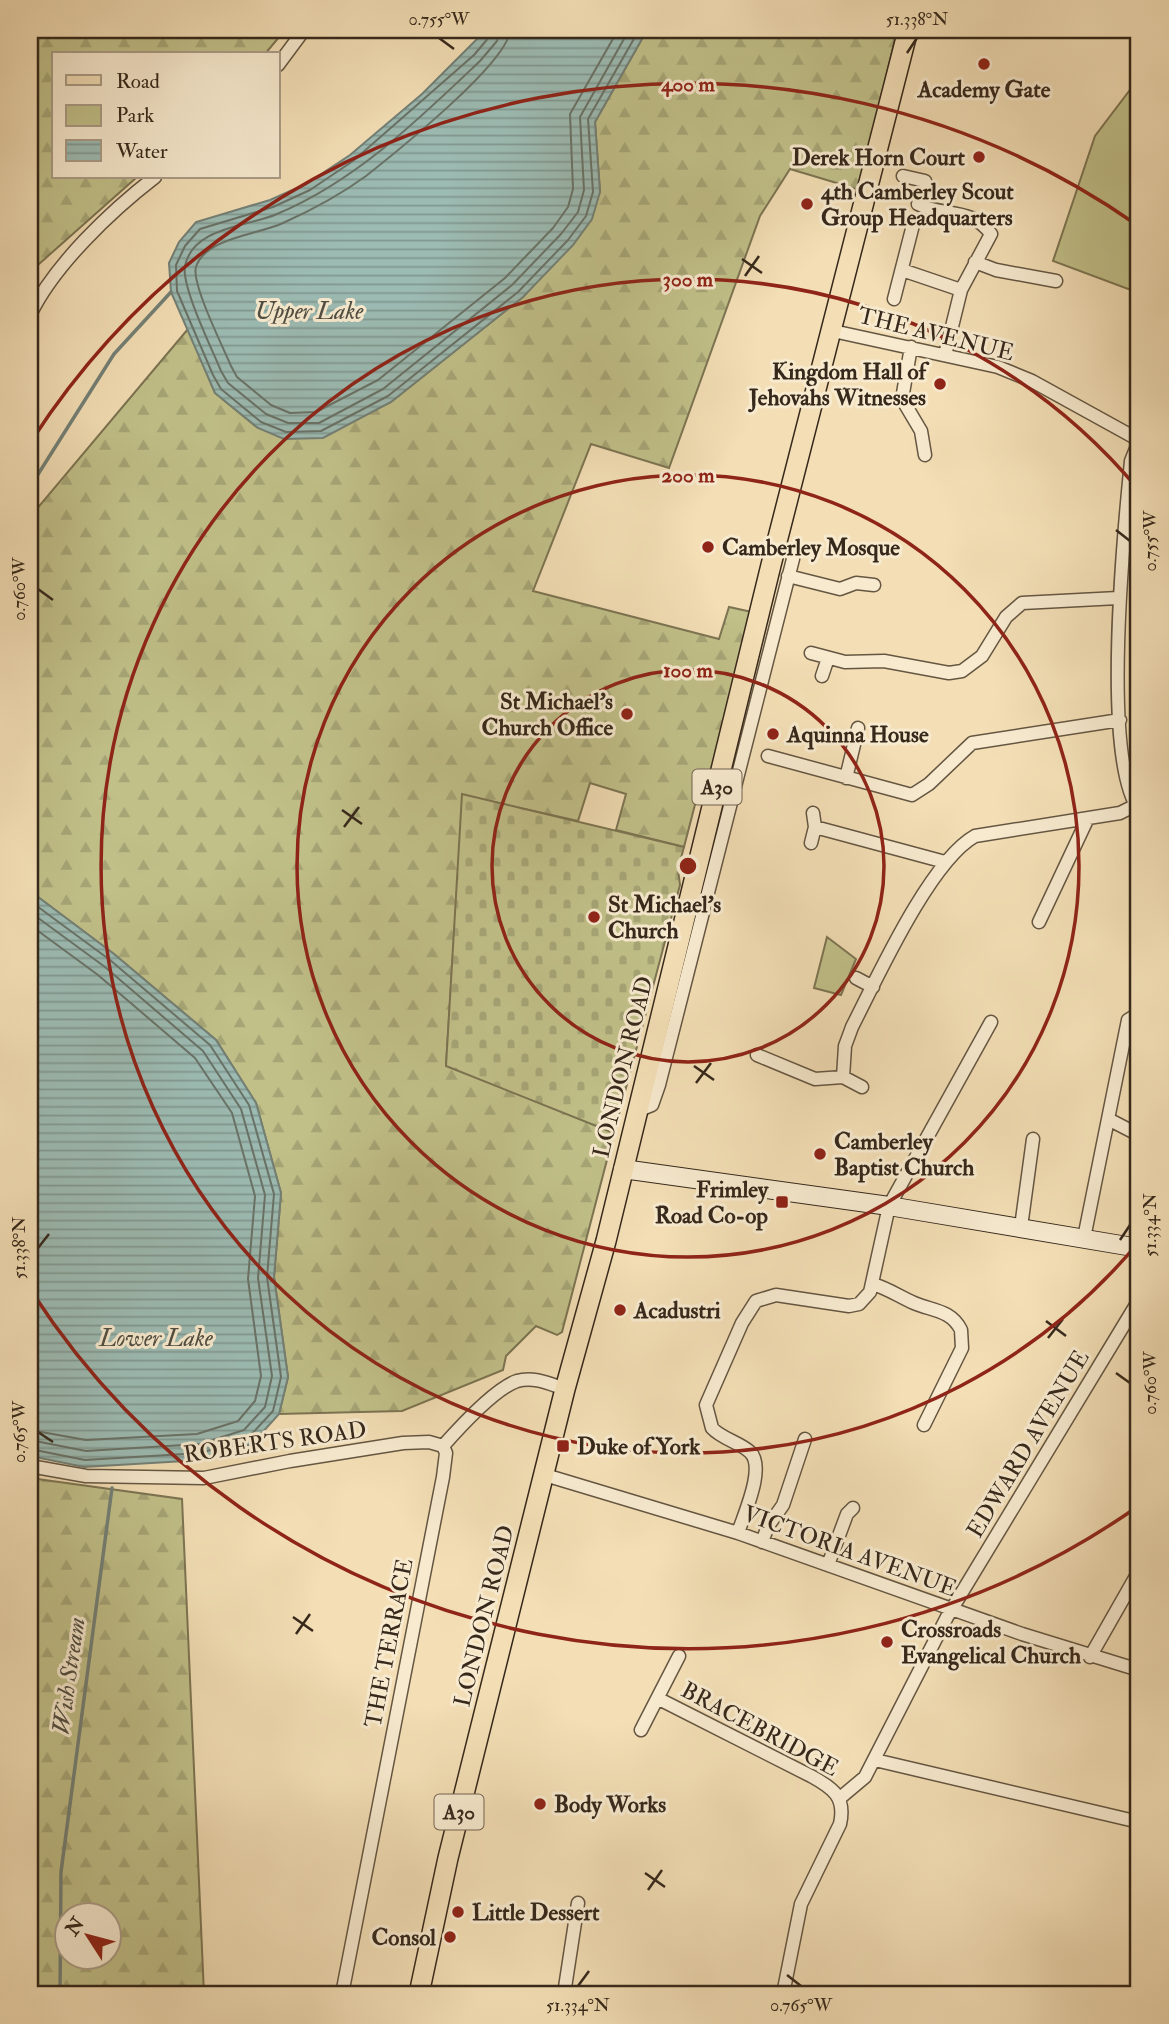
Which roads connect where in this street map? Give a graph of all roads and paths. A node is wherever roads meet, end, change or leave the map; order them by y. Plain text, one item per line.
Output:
1 (304, 30) edge
2 (908, 30) edge
3 (280, 62) edge
4 (904, 176) dead end
5 (154, 178) edge
6 (913, 225) dead end
7 (975, 262) junction
8 (902, 270) junction
9 (1056, 281) dead end
10 (36, 288) edge
11 (961, 290) junction
12 (894, 299) dead end
13 (30, 316) edge
14 (833, 331) junction
15 (911, 347) junction
16 (946, 355) junction
17 (1139, 441) edge
18 (925, 455) dead end
19 (785, 567) junction
20 (874, 585) dead end
21 (1118, 598) junction
22 (811, 653) dead end
23 (828, 658) junction
24 (822, 676) dead end
25 (1120, 720) junction
26 (858, 728) dead end
27 (768, 756) dead end
28 (846, 778) junction
29 (1137, 808) edge
30 (813, 813) dead end
31 (1087, 820) junction
32 (815, 827) junction
33 (811, 843) dead end
34 (945, 862) junction
35 (1039, 922) dead end
36 (856, 978) dead end
37 (873, 987) junction
38 (1139, 1013) edge
39 (991, 1022) dead end
40 (757, 1055) dead end
41 (843, 1077) junction
42 (862, 1087) dead end
43 (1108, 1119) junction
44 (1139, 1135) edge
45 (1033, 1139) dead end
46 (623, 1169) junction
47 (889, 1206) junction
48 (1021, 1227) junction
49 (1084, 1238) junction
50 (1139, 1248) edge
51 (873, 1284) junction
52 (1139, 1300) edge
53 (565, 1389) junction
54 (924, 1425) dead end
55 (805, 1439) dead end
56 (443, 1446) junction
57 (30, 1466) edge
58 (545, 1475) junction
59 (853, 1508) dead end
60 (738, 1533) junction
61 (762, 1542) junction
62 (828, 1565) junction
63 (1139, 1572) edge
64 (953, 1610) junction
65 (679, 1656) dead end
66 (1090, 1657) junction
67 (1139, 1670) edge
68 (659, 1699) junction
69 (642, 1730) dead end
70 (875, 1760) junction
71 (840, 1798) junction
72 (1139, 1822) edge
73 (578, 1903) dead end
74 (342, 1994) edge
75 (419, 1994) edge
76 (564, 1994) edge
77 (783, 1994) edge

1 - 3 street
2 - 14 main road, LONDON ROAD / A30
4 - 7 street
5 - 10 street
6 - 8 street
7 - 9 street
7 - 11 street
8 - 11 street
8 - 12 street
10 - 13 street
11 - 16 street
14 - 15 street, THE AVENUE
14 - 19 main road, LONDON ROAD / A30
15 - 16 street, THE AVENUE
15 - 18 street
16 - 17 street, THE AVENUE
17 - 21 street
19 - 20 street
19 - 46 main road, LONDON ROAD / A30
21 - 23 street
21 - 25 street
22 - 23 street
23 - 24 street
25 - 28 street
25 - 29 street
26 - 28 street
27 - 28 street
29 - 31 street
30 - 32 street
31 - 34 street
31 - 35 street
32 - 33 street
32 - 34 street
34 - 37 street
36 - 37 street
37 - 41 street
38 - 43 street
39 - 47 street
40 - 41 street
41 - 42 street
43 - 44 street
43 - 49 street
45 - 48 street
46 - 47 main road
46 - 53 main road, LONDON ROAD / A30
47 - 48 main road
47 - 51 street
48 - 49 main road
49 - 50 main road
51 - 54 street
51 - 60 street
52 - 64 street, EDWARD AVENUE
53 - 56 street
53 - 58 main road, LONDON ROAD / A30
55 - 61 street
56 - 57 street, ROBERTS ROAD
56 - 74 street, THE TERRACE
58 - 60 street, VICTORIA AVENUE
58 - 75 main road, LONDON ROAD / A30
59 - 62 street
60 - 61 street, VICTORIA AVENUE
61 - 62 street, VICTORIA AVENUE
62 - 64 street, VICTORIA AVENUE
63 - 66 street
64 - 66 street, VICTORIA AVENUE
64 - 70 street, EDWARD AVENUE
65 - 68 street, BRACEBRIDGE
66 - 67 street, VICTORIA AVENUE
68 - 69 street, BRACEBRIDGE
68 - 71 street, BRACEBRIDGE
70 - 71 street, EDWARD AVENUE
70 - 72 street
71 - 77 street
73 - 76 street

